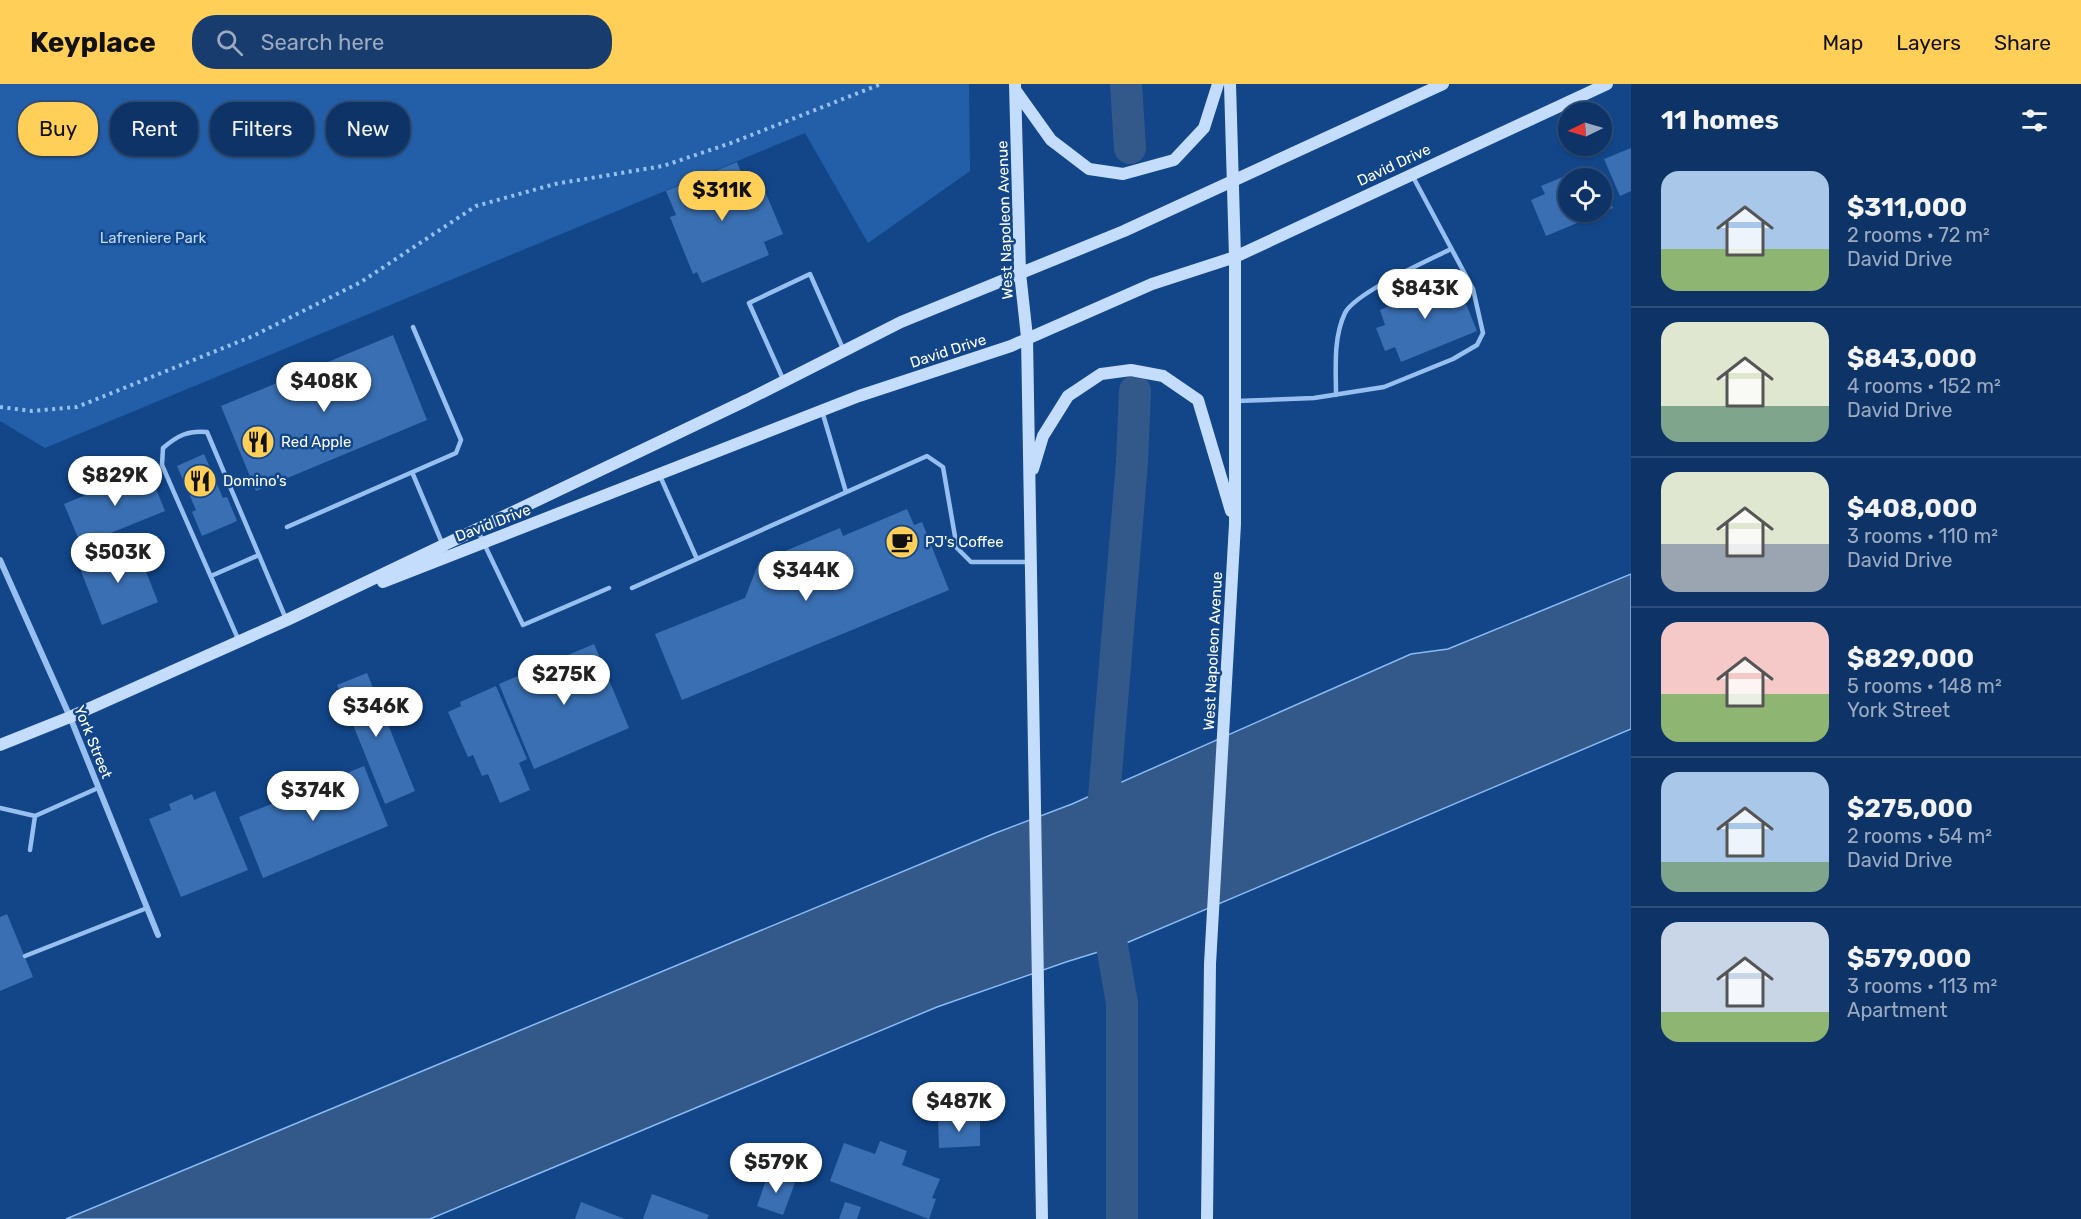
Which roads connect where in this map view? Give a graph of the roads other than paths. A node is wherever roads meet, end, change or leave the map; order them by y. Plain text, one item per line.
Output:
1 (1218, 84) edge
2 (1230, 84) edge
3 (1443, 84) edge
4 (1607, 84) edge
5 (1015, 87) edge
6 (1427, 87) edge
7 (1412, 174) junction
8 (1233, 183) junction
9 (1451, 249) junction
10 (1234, 257) junction
11 (1020, 273) junction
12 (413, 327) dead end
13 (1027, 337) junction
14 (844, 351) junction
15 (784, 381) junction
16 (1336, 395) junction
17 (1234, 402) junction
18 (822, 410) junction
19 (412, 472) junction
20 (659, 474) junction
21 (1029, 480) junction
22 (846, 492) junction
23 (1235, 524) junction
24 (287, 527) dead end
25 (477, 529) junction
26 (483, 543) junction
27 (445, 551) junction
28 (259, 555) junction
29 (697, 559) junction
30 (0, 560) edge
31 (1031, 561) junction
32 (211, 576) junction
33 (609, 588) dead end
34 (632, 588) dead end
35 (286, 620) junction
36 (239, 641) junction
37 (70, 717) junction
38 (0, 745) edge
39 (98, 788) junction
40 (0, 808) edge
41 (35, 816) junction
42 (30, 850) dead end
43 (147, 908) junction
44 (158, 935) dead end
45 (24, 956) dead end
46 (1042, 1219) edge
47 (1207, 1219) edge

1 - 5 main road
2 - 8 main road, West Napoleon Avenue
3 - 6 main road, David Drive
4 - 7 main road, David Drive
5 - 11 main road, West Napoleon Avenue
6 - 8 main road, David Drive
7 - 9 lane
7 - 10 main road, David Drive
8 - 10 main road, West Napoleon Avenue
8 - 11 main road, David Drive
9 - 16 lane
9 - 16 lane
10 - 13 main road, David Drive
10 - 17 main road, West Napoleon Avenue
11 - 13 main road, West Napoleon Avenue
11 - 14 main road, David Drive
12 - 19 lane
13 - 18 main road, David Drive
13 - 21 main road, West Napoleon Avenue
14 - 15 main road, David Drive
14 - 15 lane
15 - 25 main road, David Drive
16 - 17 lane
17 - 23 main road, West Napoleon Avenue
18 - 20 main road, David Drive
18 - 22 lane
19 - 24 lane
19 - 27 lane
20 - 26 main road, David Drive
20 - 29 lane
21 - 23 main road
21 - 31 main road, West Napoleon Avenue
22 - 29 lane
22 - 31 lane
23 - 47 main road, West Napoleon Avenue
25 - 26 lane
25 - 27 main road, David Drive
26 - 27 main road, David Drive
26 - 33 lane
27 - 35 main road, David Drive
28 - 32 lane
28 - 32 lane
28 - 35 lane
29 - 34 lane
30 - 37 street, York Street
31 - 46 main road, West Napoleon Avenue
32 - 36 lane
35 - 36 main road, David Drive
36 - 37 main road, David Drive
37 - 38 main road, David Drive
37 - 39 street, York Street
39 - 41 lane
39 - 43 street, York Street
40 - 41 lane
41 - 42 lane
43 - 44 street, York Street
43 - 45 lane

